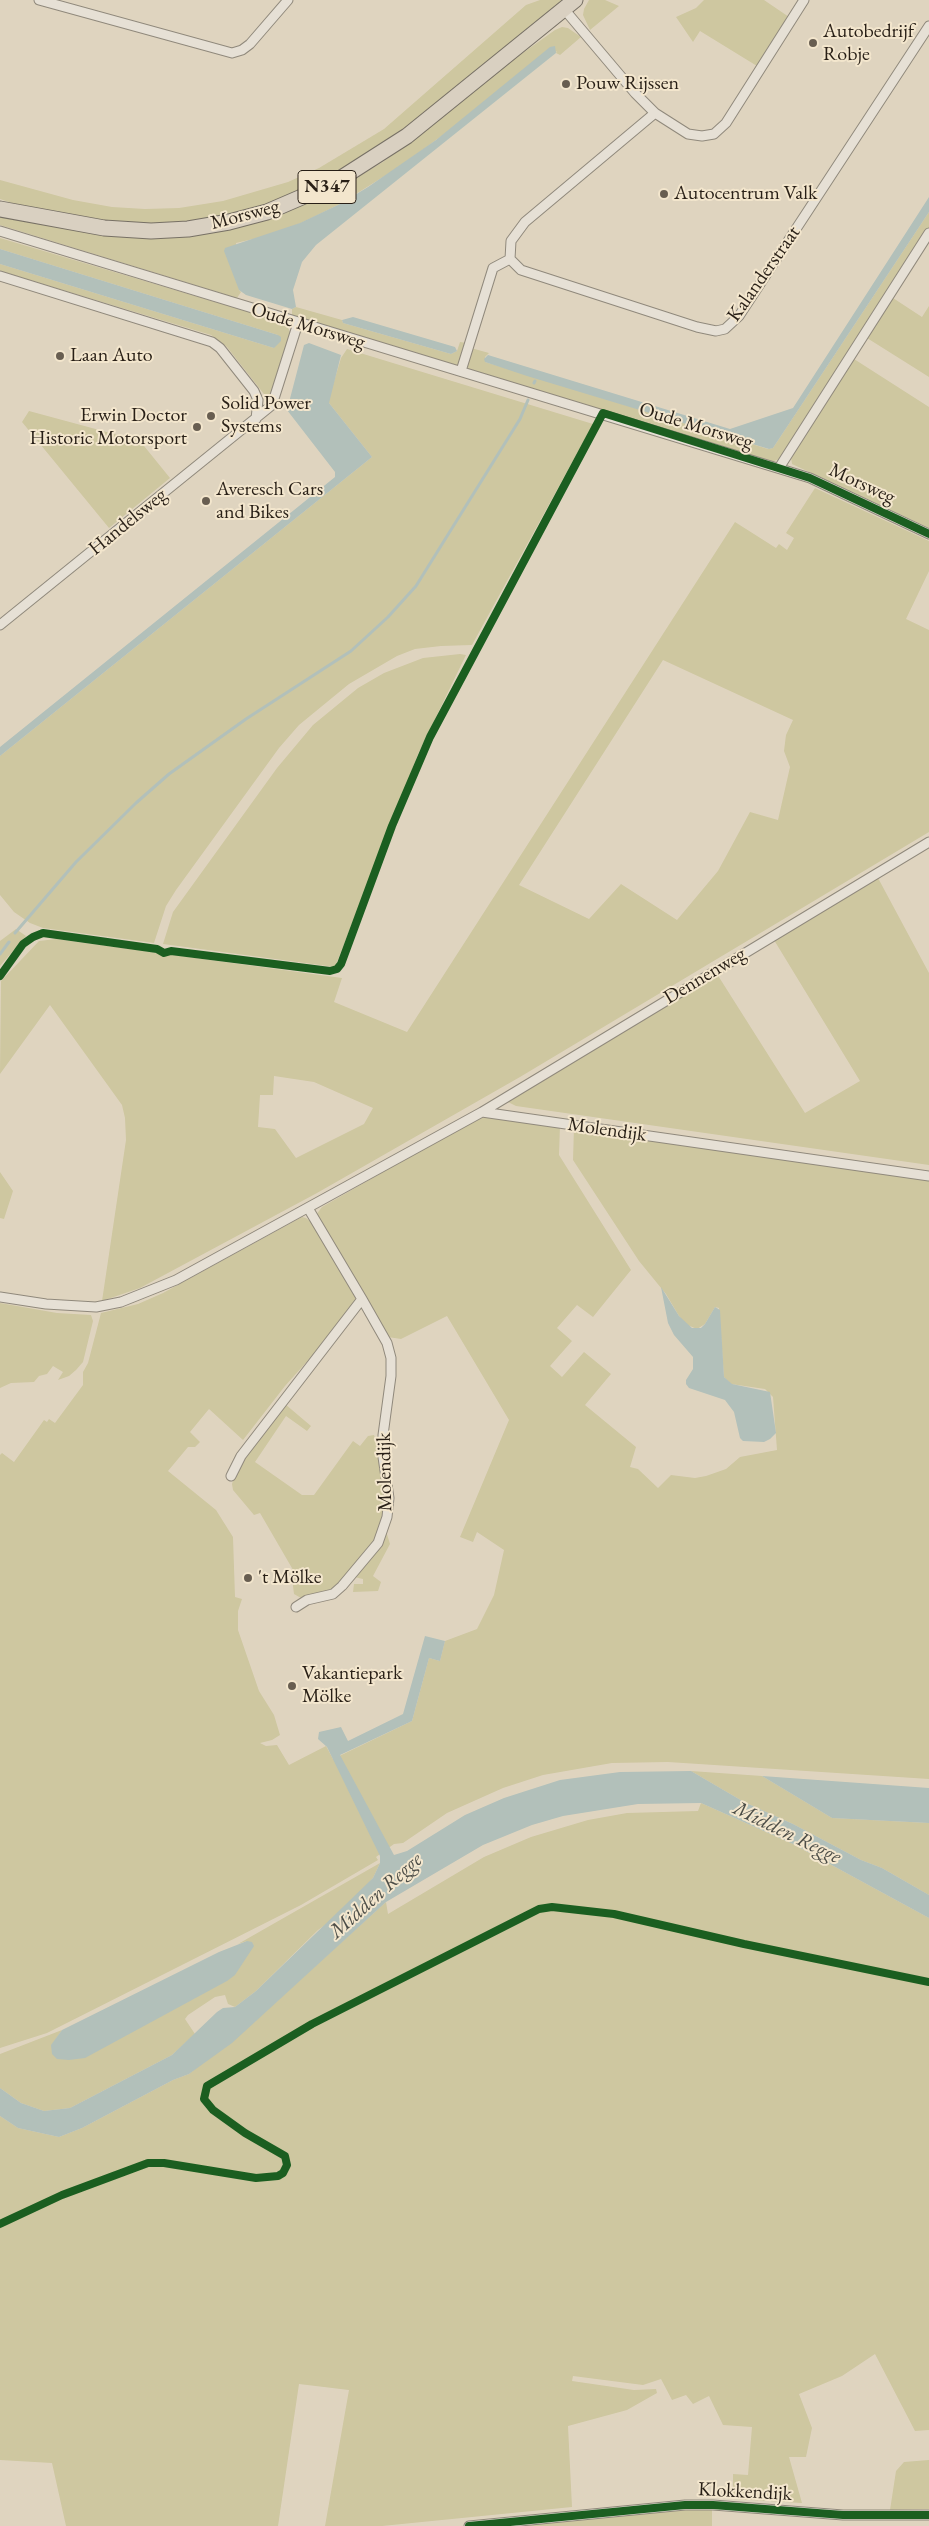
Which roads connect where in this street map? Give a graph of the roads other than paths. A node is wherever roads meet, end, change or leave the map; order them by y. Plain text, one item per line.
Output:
1 (39, 0) edge
2 (288, 0) edge
3 (804, 0) edge
4 (569, 4) edge
5 (929, 26) edge
6 (655, 112) junction
7 (0, 209) edge
8 (0, 231) edge
9 (929, 233) edge
10 (510, 259) junction
11 (0, 276) edge
12 (298, 323) junction
13 (462, 371) junction
14 (256, 419) junction
15 (779, 468) junction
16 (929, 534) edge
17 (0, 625) edge
18 (929, 842) edge
19 (482, 1112) junction
20 (929, 1176) edge
21 (308, 1208) junction
22 (0, 1296) edge
23 (362, 1299) junction
24 (231, 1476) dead end
25 (296, 1607) dead end
26 (929, 2515) edge
27 (469, 2526) edge

1 - 2 street
3 - 6 street
4 - 6 street
4 - 7 main road, Morsweg / N347
5 - 10 street, Kalanderstraat
6 - 10 street
8 - 12 street, Oude Morsweg
9 - 15 street
10 - 13 street
11 - 14 street
12 - 13 street, Oude Morsweg
12 - 14 street, Handelsweg
13 - 15 street, Oude Morsweg
14 - 17 street, Handelsweg
15 - 16 street, Morsweg
18 - 19 street, Dennenweg
19 - 20 street, Molendijk
19 - 21 street
21 - 22 street
21 - 23 street, Molendijk
23 - 24 street
23 - 25 street, Molendijk
26 - 27 street, Klokkendijk

